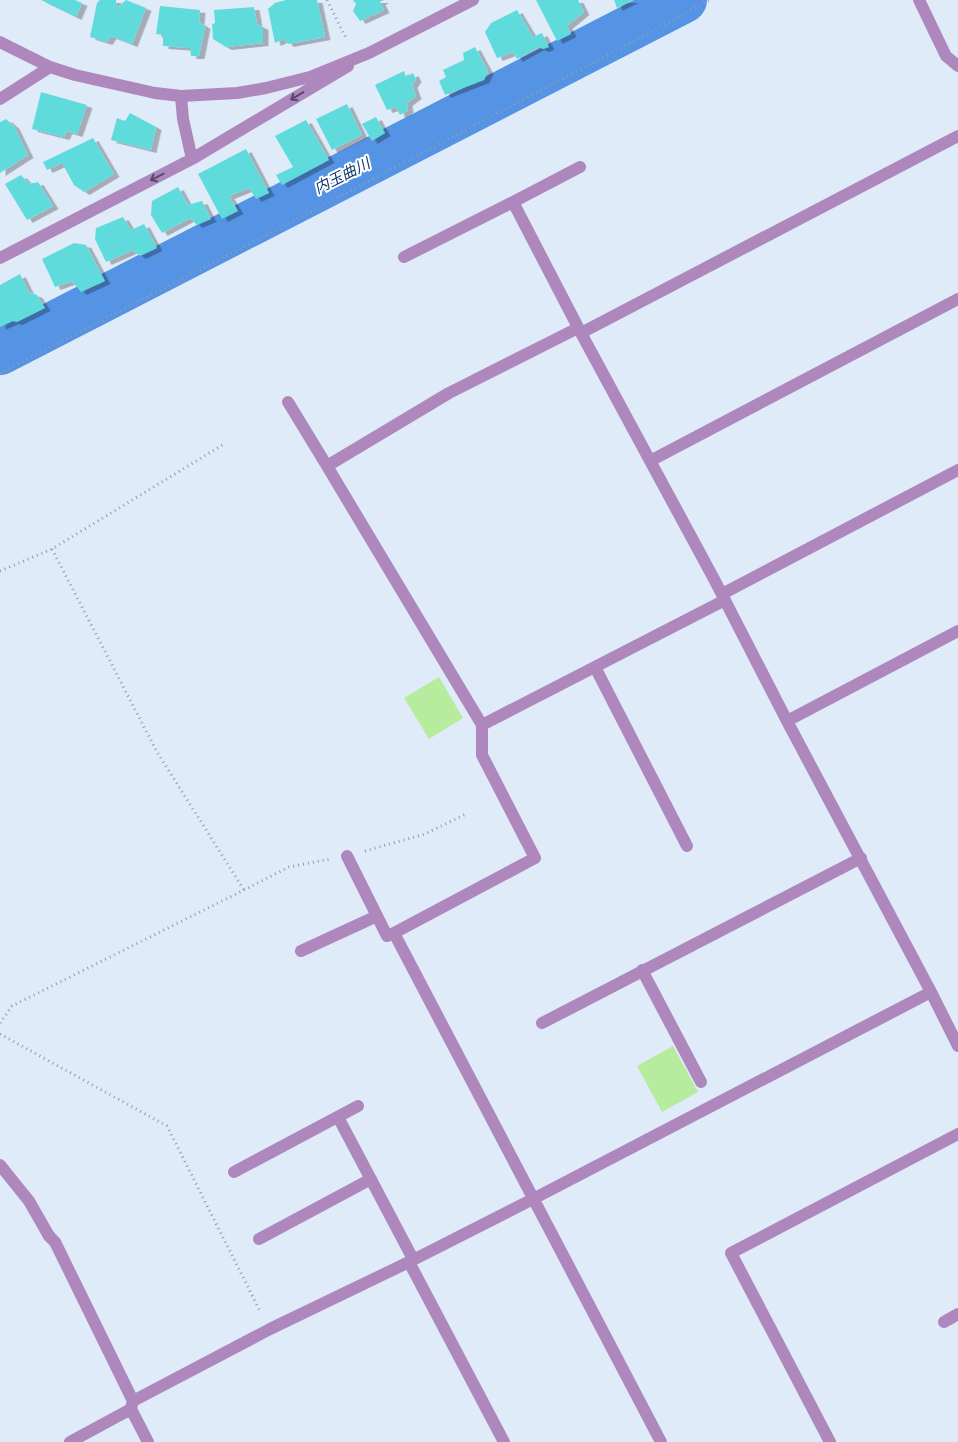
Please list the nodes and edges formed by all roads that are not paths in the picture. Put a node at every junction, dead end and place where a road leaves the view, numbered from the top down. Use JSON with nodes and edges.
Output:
{"nodes":[{"id":1,"x":472,"y":0,"type":"edge"},
{"id":2,"x":919,"y":0,"type":"edge"},
{"id":3,"x":0,"y":42,"type":"edge"},
{"id":4,"x":369,"y":52,"type":"junction"},
{"id":5,"x":958,"y":66,"type":"edge"},
{"id":6,"x":50,"y":67,"type":"junction"},
{"id":7,"x":181,"y":96,"type":"junction"},
{"id":8,"x":0,"y":99,"type":"edge"},
{"id":9,"x":958,"y":136,"type":"edge"},
{"id":10,"x":192,"y":159,"type":"junction"},
{"id":11,"x":580,"y":167,"type":"dead end"},
{"id":12,"x":513,"y":202,"type":"junction"},
{"id":13,"x":404,"y":257,"type":"dead end"},
{"id":14,"x":0,"y":258,"type":"edge"},
{"id":15,"x":958,"y":299,"type":"edge"},
{"id":16,"x":580,"y":330,"type":"junction"},
{"id":17,"x":288,"y":402,"type":"dead end"},
{"id":18,"x":650,"y":462,"type":"junction"},
{"id":19,"x":326,"y":466,"type":"junction"},
{"id":20,"x":958,"y":470,"type":"edge"},
{"id":21,"x":724,"y":597,"type":"junction"},
{"id":22,"x":958,"y":631,"type":"edge"},
{"id":23,"x":595,"y":667,"type":"junction"},
{"id":24,"x":787,"y":722,"type":"junction"},
{"id":25,"x":482,"y":725,"type":"junction"},
{"id":26,"x":687,"y":846,"type":"dead end"},
{"id":27,"x":347,"y":856,"type":"road end"},
{"id":28,"x":861,"y":858,"type":"junction"},
{"id":29,"x":377,"y":916,"type":"junction"},
{"id":30,"x":394,"y":932,"type":"junction"},
{"id":31,"x":301,"y":952,"type":"dead end"},
{"id":32,"x":642,"y":970,"type":"junction"},
{"id":33,"x":932,"y":992,"type":"junction"},
{"id":34,"x":542,"y":1023,"type":"dead end"},
{"id":35,"x":958,"y":1046,"type":"edge"},
{"id":36,"x":701,"y":1082,"type":"dead end"},
{"id":37,"x":358,"y":1106,"type":"dead end"},
{"id":38,"x":338,"y":1117,"type":"junction"},
{"id":39,"x":958,"y":1134,"type":"edge"},
{"id":40,"x":0,"y":1165,"type":"edge"},
{"id":41,"x":234,"y":1172,"type":"dead end"},
{"id":42,"x":371,"y":1180,"type":"junction"},
{"id":43,"x":533,"y":1199,"type":"junction"},
{"id":44,"x":258,"y":1239,"type":"dead end"},
{"id":45,"x":411,"y":1260,"type":"junction"},
{"id":46,"x":958,"y":1314,"type":"edge"},
{"id":47,"x":944,"y":1322,"type":"dead end"},
{"id":48,"x":132,"y":1405,"type":"junction"},
{"id":49,"x":70,"y":1442,"type":"edge"},
{"id":50,"x":148,"y":1442,"type":"edge"},
{"id":51,"x":504,"y":1442,"type":"edge"},
{"id":52,"x":661,"y":1442,"type":"edge"},
{"id":53,"x":830,"y":1442,"type":"edge"}],
"edges":[{"from":1,"to":4,"type":"street"},
{"from":2,"to":5,"type":"street"},
{"from":3,"to":6,"type":"street"},
{"from":4,"to":7,"type":"street"},
{"from":4,"to":10,"type":"street","one_way":true},
{"from":6,"to":7,"type":"street"},
{"from":6,"to":8,"type":"street"},
{"from":7,"to":10,"type":"street"},
{"from":9,"to":16,"type":"street"},
{"from":10,"to":14,"type":"street","one_way":true},
{"from":11,"to":12,"type":"street"},
{"from":12,"to":13,"type":"street"},
{"from":12,"to":16,"type":"street"},
{"from":15,"to":18,"type":"street"},
{"from":16,"to":18,"type":"street"},
{"from":16,"to":19,"type":"street"},
{"from":17,"to":19,"type":"street"},
{"from":18,"to":21,"type":"street"},
{"from":19,"to":25,"type":"street"},
{"from":20,"to":21,"type":"street"},
{"from":21,"to":23,"type":"street"},
{"from":21,"to":24,"type":"street"},
{"from":22,"to":24,"type":"street"},
{"from":23,"to":25,"type":"street"},
{"from":23,"to":26,"type":"street"},
{"from":24,"to":28,"type":"street"},
{"from":25,"to":30,"type":"street"},
{"from":27,"to":29,"type":"street"},
{"from":28,"to":32,"type":"street"},
{"from":28,"to":33,"type":"street"},
{"from":29,"to":30,"type":"street"},
{"from":29,"to":31,"type":"street"},
{"from":30,"to":43,"type":"street"},
{"from":32,"to":34,"type":"street"},
{"from":32,"to":36,"type":"street"},
{"from":33,"to":35,"type":"street"},
{"from":33,"to":43,"type":"street"},
{"from":37,"to":38,"type":"street"},
{"from":38,"to":41,"type":"street"},
{"from":38,"to":42,"type":"street"},
{"from":39,"to":53,"type":"street"},
{"from":40,"to":48,"type":"street"},
{"from":42,"to":44,"type":"street"},
{"from":42,"to":45,"type":"street"},
{"from":43,"to":45,"type":"street"},
{"from":43,"to":52,"type":"street"},
{"from":45,"to":48,"type":"street"},
{"from":45,"to":51,"type":"street"},
{"from":46,"to":47,"type":"street"},
{"from":48,"to":49,"type":"street"},
{"from":48,"to":50,"type":"street"}]}
